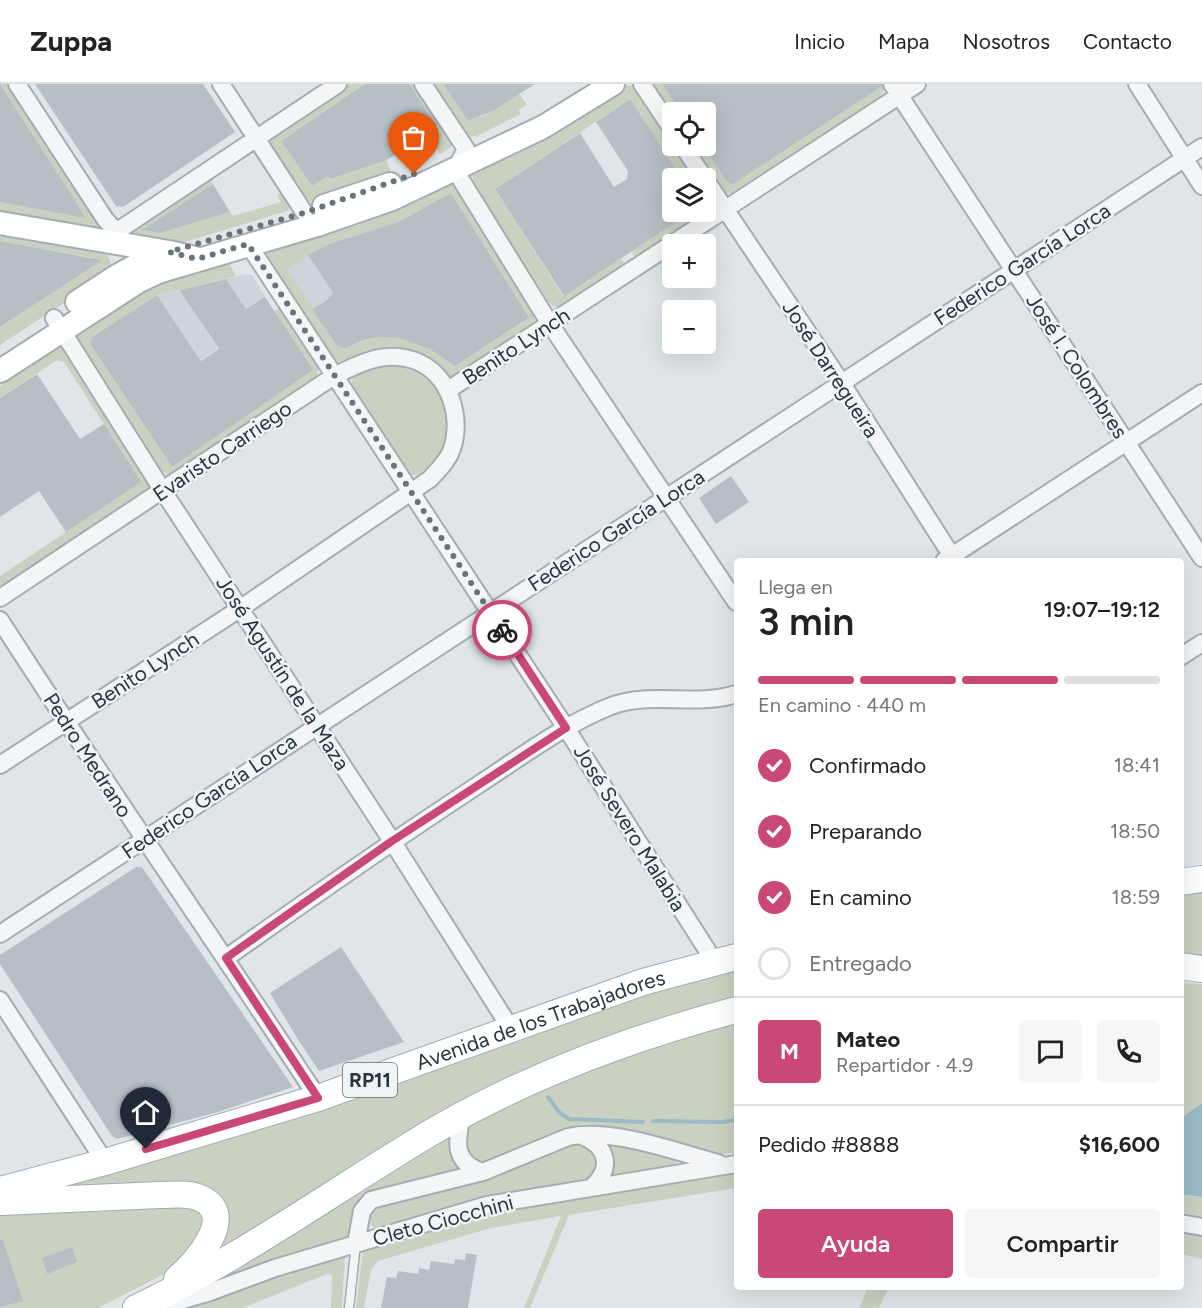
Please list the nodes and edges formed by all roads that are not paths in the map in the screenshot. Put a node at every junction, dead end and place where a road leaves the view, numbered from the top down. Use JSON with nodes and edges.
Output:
{"nodes":[{"id":1,"x":17,"y":84,"type":"edge"},
{"id":2,"x":221,"y":84,"type":"edge"},
{"id":3,"x":338,"y":84,"type":"edge"},
{"id":4,"x":423,"y":84,"type":"edge"},
{"id":5,"x":586,"y":84,"type":"edge"},
{"id":6,"x":613,"y":84,"type":"edge"},
{"id":7,"x":642,"y":84,"type":"edge"},
{"id":8,"x":917,"y":84,"type":"edge"},
{"id":9,"x":1137,"y":84,"type":"edge"},
{"id":10,"x":896,"y":90,"type":"edge"},
{"id":11,"x":662,"y":114,"type":"edge"},
{"id":12,"x":258,"y":138,"type":"junction"},
{"id":13,"x":1202,"y":147,"type":"edge"},
{"id":14,"x":466,"y":149,"type":"junction"},
{"id":15,"x":1184,"y":158,"type":"junction"},
{"id":16,"x":455,"y":170,"type":"junction"},
{"id":17,"x":1202,"y":186,"type":"edge"},
{"id":18,"x":716,"y":196,"type":"edge"},
{"id":19,"x":724,"y":209,"type":"junction"},
{"id":20,"x":304,"y":213,"type":"junction"},
{"id":21,"x":0,"y":223,"type":"edge"},
{"id":22,"x":113,"y":237,"type":"junction"},
{"id":23,"x":248,"y":244,"type":"junction"},
{"id":24,"x":169,"y":252,"type":"junction"},
{"id":25,"x":197,"y":259,"type":"junction"},
{"id":26,"x":1014,"y":270,"type":"junction"},
{"id":27,"x":117,"y":276,"type":"junction"},
{"id":28,"x":58,"y":324,"type":"junction"},
{"id":29,"x":550,"y":324,"type":"junction"},
{"id":30,"x":0,"y":353,"type":"edge"},
{"id":31,"x":0,"y":371,"type":"edge"},
{"id":32,"x":334,"y":376,"type":"junction"},
{"id":33,"x":841,"y":382,"type":"junction"},
{"id":34,"x":448,"y":390,"type":"junction"},
{"id":35,"x":1202,"y":393,"type":"edge"},
{"id":36,"x":1126,"y":442,"type":"junction"},
{"id":37,"x":163,"y":491,"type":"junction"},
{"id":38,"x":411,"y":492,"type":"junction"},
{"id":39,"x":666,"y":496,"type":"junction"},
{"id":40,"x":949,"y":558,"type":"edge"},
{"id":41,"x":952,"y":558,"type":"edge"},
{"id":42,"x":1202,"y":558,"type":"edge"},
{"id":43,"x":0,"y":598,"type":"edge"},
{"id":44,"x":734,"y":599,"type":"edge"},
{"id":45,"x":241,"y":608,"type":"junction"},
{"id":46,"x":490,"y":612,"type":"junction"},
{"id":47,"x":0,"y":620,"type":"edge"},
{"id":48,"x":1202,"y":643,"type":"edge"},
{"id":49,"x":1184,"y":654,"type":"edge"},
{"id":50,"x":734,"y":694,"type":"edge"},
{"id":51,"x":65,"y":722,"type":"junction"},
{"id":52,"x":316,"y":726,"type":"junction"},
{"id":53,"x":566,"y":728,"type":"junction"},
{"id":54,"x":0,"y":765,"type":"edge"},
{"id":55,"x":144,"y":840,"type":"junction"},
{"id":56,"x":392,"y":841,"type":"junction"},
{"id":57,"x":1202,"y":879,"type":"edge"},
{"id":58,"x":1184,"y":881,"type":"edge"},
{"id":59,"x":0,"y":934,"type":"edge"},
{"id":60,"x":727,"y":957,"type":"edge"},
{"id":61,"x":226,"y":958,"type":"junction"},
{"id":62,"x":1184,"y":967,"type":"edge"},
{"id":63,"x":1202,"y":969,"type":"edge"},
{"id":64,"x":0,"y":1000,"type":"edge"},
{"id":65,"x":734,"y":1011,"type":"edge"},
{"id":66,"x":511,"y":1029,"type":"junction"},
{"id":67,"x":318,"y":1098,"type":"junction"},
{"id":68,"x":462,"y":1116,"type":"junction"},
{"id":69,"x":579,"y":1135,"type":"junction"},
{"id":70,"x":105,"y":1162,"type":"junction"},
{"id":71,"x":731,"y":1164,"type":"edge"},
{"id":72,"x":483,"y":1172,"type":"junction"},
{"id":73,"x":593,"y":1186,"type":"junction"},
{"id":74,"x":0,"y":1190,"type":"edge"},
{"id":75,"x":0,"y":1202,"type":"edge"},
{"id":76,"x":1184,"y":1224,"type":"edge"},
{"id":77,"x":1202,"y":1227,"type":"edge"},
{"id":78,"x":356,"y":1244,"type":"junction"},
{"id":79,"x":149,"y":1305,"type":"edge"},
{"id":80,"x":349,"y":1308,"type":"edge"}],
"edges":[{"from":1,"to":22,"type":"street"},
{"from":2,"to":12,"type":"street"},
{"from":3,"to":12,"type":"street"},
{"from":4,"to":14,"type":"street"},
{"from":5,"to":14,"type":"main road"},
{"from":6,"to":16,"type":"main road"},
{"from":7,"to":11,"type":"street"},
{"from":8,"to":10,"type":"street","name":"Benito Lynch"},
{"from":9,"to":15,"type":"street"},
{"from":10,"to":19,"type":"street","name":"Benito Lynch"},
{"from":10,"to":26,"type":"street","name":"José I. Colombres"},
{"from":12,"to":20,"type":"street"},
{"from":12,"to":22,"type":"street"},
{"from":13,"to":15,"type":"street","name":"Federico García Lorca"},
{"from":14,"to":16,"type":"street"},
{"from":14,"to":20,"type":"main road"},
{"from":15,"to":17,"type":"street"},
{"from":15,"to":26,"type":"street","name":"Federico García Lorca"},
{"from":16,"to":23,"type":"main road"},
{"from":16,"to":29,"type":"street"},
{"from":18,"to":19,"type":"street","name":"José Darregueira"},
{"from":19,"to":29,"type":"street","name":"Benito Lynch"},
{"from":19,"to":33,"type":"street","name":"José Darregueira"},
{"from":20,"to":24,"type":"main road"},
{"from":21,"to":22,"type":"main road"},
{"from":22,"to":24,"type":"main road"},
{"from":22,"to":27,"type":"main road"},
{"from":23,"to":25,"type":"main road"},
{"from":23,"to":32,"type":"street","name":"José Severo Malabia"},
{"from":24,"to":25,"type":"main road"},
{"from":24,"to":27,"type":"main road"},
{"from":25,"to":28,"type":"main road"},
{"from":26,"to":33,"type":"street","name":"Federico García Lorca"},
{"from":26,"to":36,"type":"street","name":"José I. Colombres"},
{"from":27,"to":28,"type":"main road"},
{"from":28,"to":30,"type":"main road"},
{"from":28,"to":31,"type":"main road"},
{"from":28,"to":37,"type":"street","name":"José Agustín de la Maza"},
{"from":29,"to":34,"type":"street","name":"Benito Lynch"},
{"from":29,"to":39,"type":"street"},
{"from":32,"to":34,"type":"street","name":"Evaristo Carriego"},
{"from":32,"to":37,"type":"street","name":"Evaristo Carriego"},
{"from":32,"to":38,"type":"street","name":"José Severo Malabia"},
{"from":33,"to":39,"type":"street","name":"Federico García Lorca"},
{"from":33,"to":40,"type":"street","name":"José Darregueira"},
{"from":34,"to":38,"type":"street","name":"Benito Lynch"},
{"from":35,"to":36,"type":"street"},
{"from":36,"to":41,"type":"street"},
{"from":36,"to":42,"type":"street","name":"José I. Colombres"},
{"from":37,"to":43,"type":"street","name":"Evaristo Carriego"},
{"from":37,"to":45,"type":"street","name":"José Agustín de la Maza"},
{"from":38,"to":45,"type":"street","name":"Benito Lynch"},
{"from":38,"to":46,"type":"street","name":"José Severo Malabia"},
{"from":39,"to":44,"type":"street"},
{"from":39,"to":46,"type":"street","name":"Federico García Lorca"},
{"from":45,"to":51,"type":"street","name":"Benito Lynch"},
{"from":45,"to":52,"type":"street","name":"José Agustín de la Maza"},
{"from":46,"to":52,"type":"street","name":"Federico García Lorca"},
{"from":46,"to":53,"type":"street","name":"José Severo Malabia"},
{"from":47,"to":51,"type":"street","name":"Pedro Medrano"},
{"from":48,"to":49,"type":"street"},
{"from":50,"to":53,"type":"street"},
{"from":51,"to":54,"type":"street","name":"Benito Lynch"},
{"from":51,"to":55,"type":"street","name":"Pedro Medrano"},
{"from":52,"to":55,"type":"street","name":"Federico García Lorca"},
{"from":52,"to":56,"type":"street","name":"José Agustín de la Maza"},
{"from":53,"to":56,"type":"street"},
{"from":53,"to":60,"type":"street","name":"José Severo Malabia"},
{"from":55,"to":59,"type":"street","name":"Federico García Lorca"},
{"from":55,"to":61,"type":"street","name":"Pedro Medrano"},
{"from":56,"to":61,"type":"street"},
{"from":56,"to":66,"type":"street","name":"José Agustín de la Maza"},
{"from":57,"to":58,"type":"main road"},
{"from":60,"to":66,"type":"main road","name":"Avenida de los Trabajadores","number":"RP11"},
{"from":61,"to":67,"type":"street","name":"Pedro Medrano"},
{"from":62,"to":63,"type":"main road"},
{"from":64,"to":70,"type":"street"},
{"from":65,"to":68,"type":"main road"},
{"from":66,"to":67,"type":"main road","name":"Avenida de los Trabajadores","number":"RP11"},
{"from":67,"to":70,"type":"main road","name":"Avenida de los Trabajadores","number":"RP11"},
{"from":68,"to":72,"type":"street"},
{"from":68,"to":79,"type":"main road"},
{"from":69,"to":71,"type":"street"},
{"from":69,"to":72,"type":"street"},
{"from":69,"to":73,"type":"street"},
{"from":70,"to":74,"type":"main road","name":"Avenida de los Trabajadores","number":"RP11"},
{"from":71,"to":73,"type":"street","name":"Cleto Ciocchini"},
{"from":72,"to":78,"type":"street"},
{"from":73,"to":78,"type":"street","name":"Cleto Ciocchini"},
{"from":75,"to":79,"type":"main road"},
{"from":76,"to":77,"type":"street"},
{"from":78,"to":79,"type":"street","name":"Cleto Ciocchini"},
{"from":78,"to":80,"type":"lane"}]}
